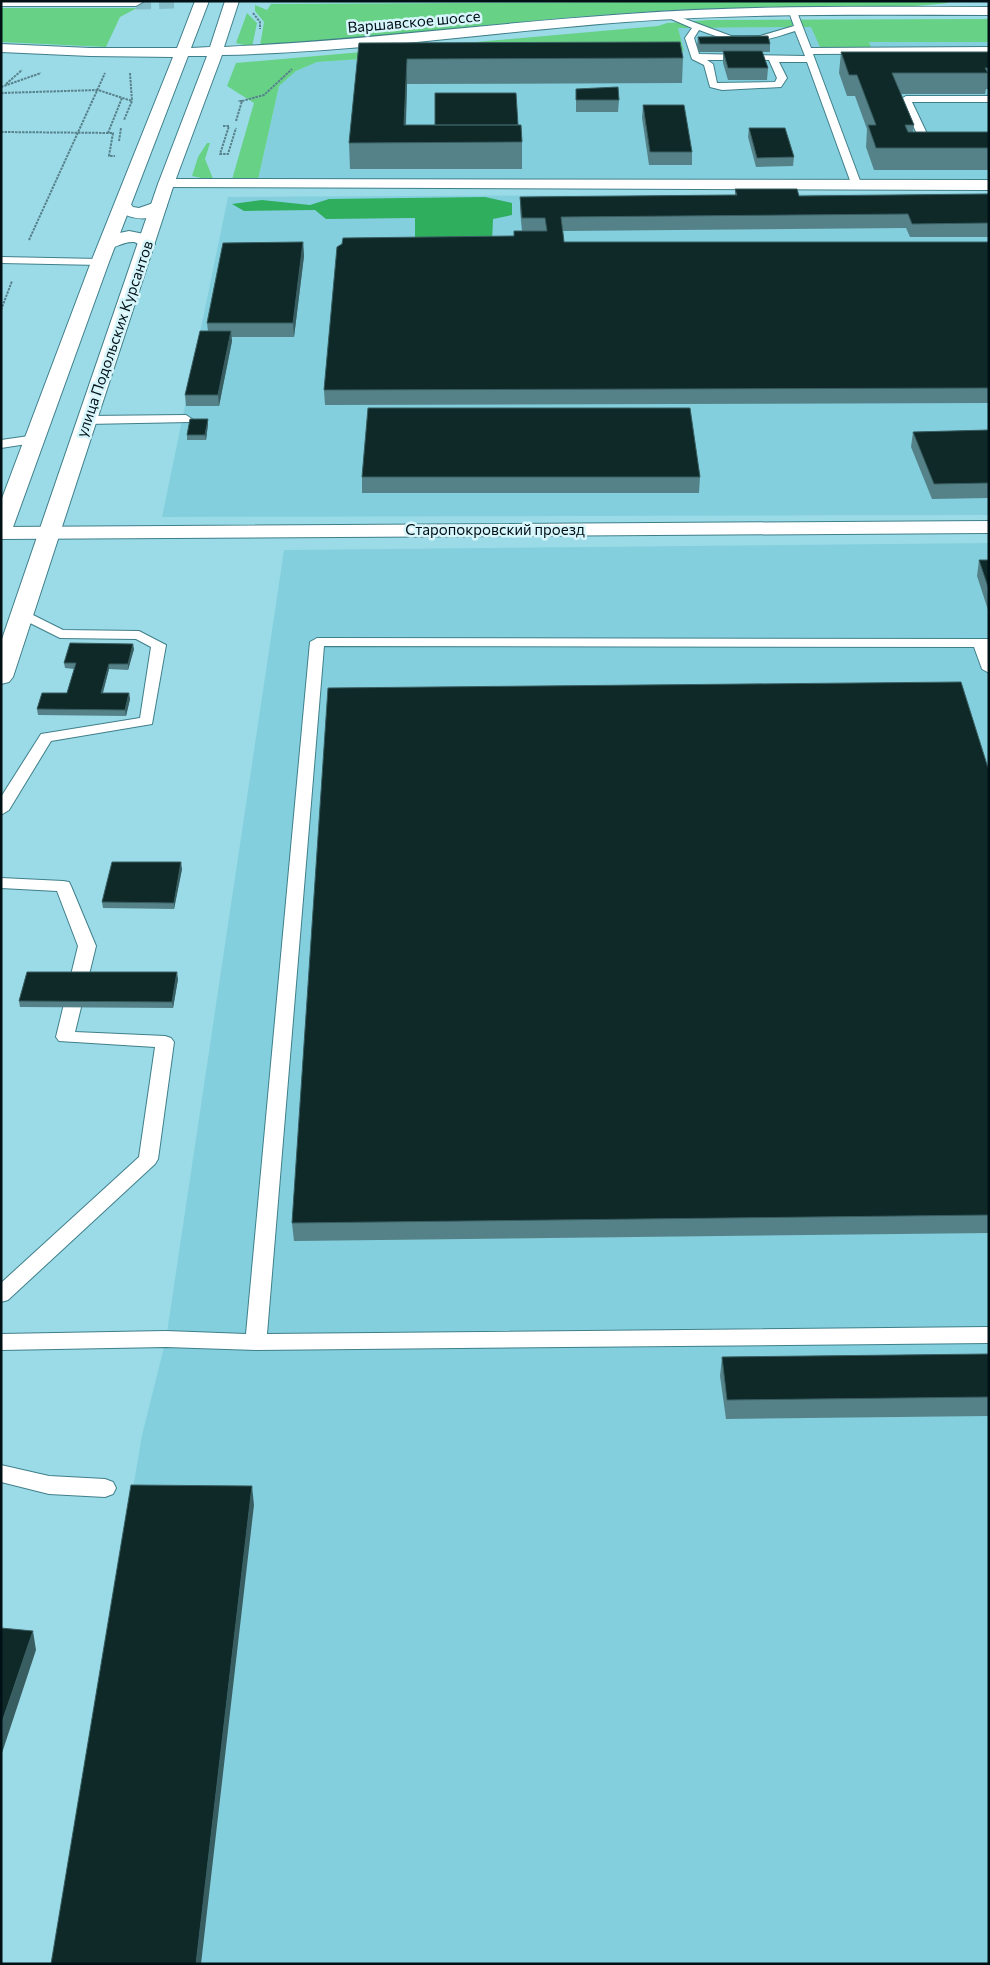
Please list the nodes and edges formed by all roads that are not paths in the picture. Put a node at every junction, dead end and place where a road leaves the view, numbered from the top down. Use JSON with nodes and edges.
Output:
{"nodes":[{"id":1,"x":202,"y":1,"type":"edge"},
{"id":2,"x":232,"y":1,"type":"edge"},
{"id":3,"x":1,"y":2,"type":"edge"},
{"id":4,"x":136,"y":2,"type":"edge"},
{"id":5,"x":989,"y":4,"type":"edge"},
{"id":6,"x":884,"y":11,"type":"junction"},
{"id":7,"x":989,"y":11,"type":"edge"},
{"id":8,"x":793,"y":12,"type":"junction"},
{"id":9,"x":666,"y":16,"type":"junction"},
{"id":10,"x":798,"y":27,"type":"junction"},
{"id":11,"x":696,"y":28,"type":"junction"},
{"id":12,"x":761,"y":39,"type":"junction"},
{"id":13,"x":1,"y":48,"type":"edge"},
{"id":14,"x":989,"y":50,"type":"edge"},
{"id":15,"x":183,"y":52,"type":"junction"},
{"id":16,"x":216,"y":52,"type":"junction"},
{"id":17,"x":808,"y":55,"type":"junction"},
{"id":18,"x":695,"y":57,"type":"junction"},
{"id":19,"x":772,"y":58,"type":"junction"},
{"id":20,"x":989,"y":99,"type":"edge"},
{"id":21,"x":944,"y":143,"type":"edge"},
{"id":22,"x":166,"y":184,"type":"junction"},
{"id":23,"x":989,"y":185,"type":"edge"},
{"id":24,"x":857,"y":186,"type":"junction"},
{"id":25,"x":123,"y":206,"type":"junction"},
{"id":26,"x":159,"y":206,"type":"junction"},
{"id":27,"x":108,"y":244,"type":"junction"},
{"id":28,"x":146,"y":244,"type":"junction"},
{"id":29,"x":1,"y":260,"type":"edge"},
{"id":30,"x":100,"y":262,"type":"junction"},
{"id":31,"x":186,"y":419,"type":"dead end"},
{"id":32,"x":88,"y":420,"type":"junction"},
{"id":33,"x":36,"y":438,"type":"junction"},
{"id":34,"x":1,"y":444,"type":"edge"},
{"id":35,"x":989,"y":526,"type":"edge"},
{"id":36,"x":1,"y":532,"type":"edge"},
{"id":37,"x":50,"y":533,"type":"junction"},
{"id":38,"x":23,"y":614,"type":"junction"},
{"id":39,"x":984,"y":643,"type":"edge"},
{"id":40,"x":989,"y":669,"type":"edge"},
{"id":41,"x":1,"y":677,"type":"edge"},
{"id":42,"x":1,"y":810,"type":"edge"},
{"id":43,"x":1,"y":883,"type":"edge"},
{"id":44,"x":1,"y":1295,"type":"edge"},
{"id":45,"x":989,"y":1335,"type":"edge"},
{"id":46,"x":1,"y":1342,"type":"edge"},
{"id":47,"x":256,"y":1342,"type":"junction"},
{"id":48,"x":1,"y":1473,"type":"edge"},
{"id":49,"x":105,"y":1488,"type":"dead end"}],
"edges":[{"from":1,"to":15,"type":"main road"},
{"from":2,"to":16,"type":"main road","name":"улица Подольских Курсантов"},
{"from":3,"to":4,"type":"main road"},
{"from":5,"to":6,"type":"main road"},
{"from":6,"to":7,"type":"main road"},
{"from":6,"to":8,"type":"main road","name":"Варшавское шоссе"},
{"from":8,"to":9,"type":"main road","name":"Варшавское шоссе"},
{"from":8,"to":10,"type":"lane"},
{"from":9,"to":11,"type":"lane"},
{"from":9,"to":16,"type":"main road","name":"Варшавское шоссе"},
{"from":10,"to":12,"type":"lane"},
{"from":10,"to":17,"type":"lane"},
{"from":11,"to":12,"type":"lane"},
{"from":11,"to":18,"type":"lane"},
{"from":12,"to":19,"type":"lane"},
{"from":13,"to":15,"type":"main road","name":"Варшавское шоссе"},
{"from":14,"to":17,"type":"lane"},
{"from":15,"to":16,"type":"main road","name":"Варшавское шоссе"},
{"from":15,"to":25,"type":"main road"},
{"from":16,"to":22,"type":"main road","name":"улица Подольских Курсантов"},
{"from":17,"to":19,"type":"lane"},
{"from":17,"to":24,"type":"lane"},
{"from":18,"to":19,"type":"lane"},
{"from":18,"to":19,"type":"lane"},
{"from":20,"to":21,"type":"lane"},
{"from":22,"to":24,"type":"main road"},
{"from":22,"to":26,"type":"main road","name":"улица Подольских Курсантов"},
{"from":23,"to":24,"type":"main road"},
{"from":25,"to":26,"type":"main road"},
{"from":25,"to":27,"type":"main road"},
{"from":26,"to":28,"type":"main road","name":"улица Подольских Курсантов"},
{"from":27,"to":28,"type":"main road"},
{"from":27,"to":30,"type":"main road"},
{"from":28,"to":32,"type":"main road","name":"улица Подольских Курсантов"},
{"from":29,"to":30,"type":"lane"},
{"from":30,"to":33,"type":"main road"},
{"from":31,"to":32,"type":"lane"},
{"from":32,"to":37,"type":"main road","name":"улица Подольских Курсантов"},
{"from":33,"to":34,"type":"lane"},
{"from":33,"to":36,"type":"main road"},
{"from":35,"to":37,"type":"main road","name":"Старопокровский проезд"},
{"from":36,"to":37,"type":"main road","name":"Старопокровский проезд"},
{"from":37,"to":38,"type":"main road","name":"улица Подольских Курсантов"},
{"from":38,"to":41,"type":"main road","name":"улица Подольских Курсантов"},
{"from":38,"to":42,"type":"lane"},
{"from":39,"to":40,"type":"lane"},
{"from":39,"to":47,"type":"lane"},
{"from":43,"to":44,"type":"lane"},
{"from":45,"to":47,"type":"lane"},
{"from":46,"to":47,"type":"lane"},
{"from":48,"to":49,"type":"lane"}]}
